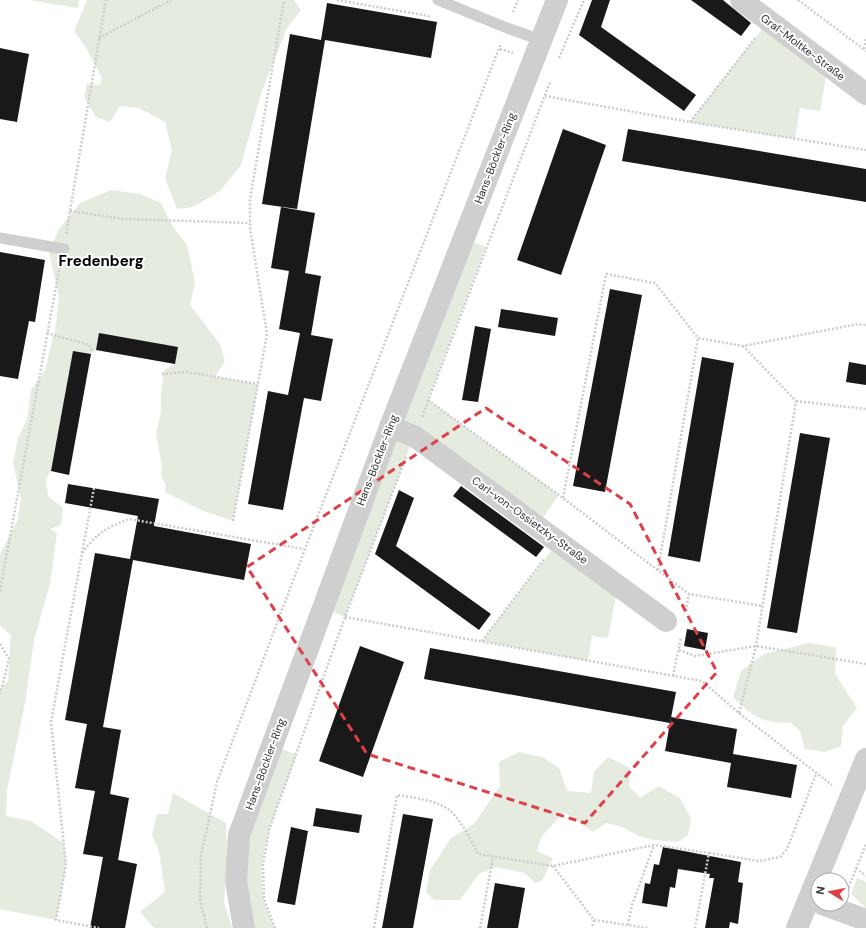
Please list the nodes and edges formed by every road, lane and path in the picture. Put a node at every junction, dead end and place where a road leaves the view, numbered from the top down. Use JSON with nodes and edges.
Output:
{"nodes":[{"id":1,"x":106,"y":0,"type":"edge"},
{"id":2,"x":171,"y":0,"type":"edge"},
{"id":3,"x":284,"y":0,"type":"edge"},
{"id":4,"x":337,"y":0,"type":"edge"},
{"id":5,"x":518,"y":0,"type":"edge"},
{"id":6,"x":557,"y":0,"type":"edge"},
{"id":7,"x":584,"y":0,"type":"edge"},
{"id":8,"x":741,"y":0,"type":"edge"},
{"id":9,"x":798,"y":0,"type":"edge"},
{"id":10,"x":434,"y":4,"type":"edge"},
{"id":11,"x":769,"y":20,"type":"junction"},
{"id":12,"x":507,"y":28,"type":"junction"},
{"id":13,"x":866,"y":38,"type":"edge"},
{"id":14,"x":99,"y":39,"type":"junction"},
{"id":15,"x":541,"y":40,"type":"junction"},
{"id":16,"x":865,"y":50,"type":"edge"},
{"id":17,"x":558,"y":62,"type":"dead end"},
{"id":18,"x":553,"y":76,"type":"dead end"},
{"id":19,"x":866,"y":94,"type":"edge"},
{"id":20,"x":545,"y":96,"type":"junction"},
{"id":21,"x":690,"y":122,"type":"junction"},
{"id":22,"x":866,"y":150,"type":"edge"},
{"id":23,"x":70,"y":212,"type":"junction"},
{"id":24,"x":250,"y":223,"type":"junction"},
{"id":25,"x":0,"y":238,"type":"edge"},
{"id":26,"x":64,"y":249,"type":"junction"},
{"id":27,"x":866,"y":324,"type":"edge"},
{"id":28,"x":47,"y":333,"type":"junction"},
{"id":29,"x":698,"y":338,"type":"junction"},
{"id":30,"x":743,"y":346,"type":"junction"},
{"id":31,"x":93,"y":352,"type":"dead end"},
{"id":32,"x":162,"y":374,"type":"dead end"},
{"id":33,"x":258,"y":384,"type":"junction"},
{"id":34,"x":428,"y":400,"type":"junction"},
{"id":35,"x":796,"y":401,"type":"junction"},
{"id":36,"x":866,"y":409,"type":"edge"},
{"id":37,"x":390,"y":427,"type":"junction"},
{"id":38,"x":414,"y":436,"type":"junction"},
{"id":39,"x":94,"y":488,"type":"dead end"},
{"id":40,"x":563,"y":498,"type":"junction"},
{"id":41,"x":233,"y":521,"type":"dead end"},
{"id":42,"x":558,"y":542,"type":"junction"},
{"id":43,"x":305,"y":548,"type":"junction"},
{"id":44,"x":82,"y":553,"type":"junction"},
{"id":45,"x":658,"y":570,"type":"junction"},
{"id":46,"x":0,"y":589,"type":"edge"},
{"id":47,"x":763,"y":606,"type":"junction"},
{"id":48,"x":345,"y":617,"type":"junction"},
{"id":49,"x":666,"y":621,"type":"dead end"},
{"id":50,"x":482,"y":641,"type":"junction"},
{"id":51,"x":0,"y":644,"type":"edge"},
{"id":52,"x":756,"y":646,"type":"junction"},
{"id":53,"x":679,"y":650,"type":"dead end"},
{"id":54,"x":866,"y":664,"type":"edge"},
{"id":55,"x":0,"y":694,"type":"edge"},
{"id":56,"x":739,"y":713,"type":"junction"},
{"id":57,"x":866,"y":759,"type":"edge"},
{"id":58,"x":816,"y":774,"type":"junction"},
{"id":59,"x":852,"y":793,"type":"junction"},
{"id":60,"x":866,"y":844,"type":"edge"},
{"id":61,"x":654,"y":845,"type":"junction"},
{"id":62,"x":709,"y":853,"type":"junction"},
{"id":63,"x":493,"y":857,"type":"junction"},
{"id":64,"x":553,"y":866,"type":"junction"},
{"id":65,"x":856,"y":868,"type":"junction"},
{"id":66,"x":826,"y":872,"type":"edge"},
{"id":67,"x":866,"y":876,"type":"edge"},
{"id":68,"x":850,"y":883,"type":"edge"},
{"id":69,"x":810,"y":910,"type":"edge"},
{"id":70,"x":844,"y":912,"type":"edge"},
{"id":71,"x":594,"y":920,"type":"junction"},
{"id":72,"x":866,"y":920,"type":"edge"},
{"id":73,"x":628,"y":925,"type":"junction"},
{"id":74,"x":99,"y":928,"type":"edge"},
{"id":75,"x":207,"y":928,"type":"edge"},
{"id":76,"x":244,"y":928,"type":"edge"},
{"id":77,"x":275,"y":928,"type":"edge"},
{"id":78,"x":374,"y":928,"type":"edge"},
{"id":79,"x":480,"y":928,"type":"edge"},
{"id":80,"x":592,"y":928,"type":"edge"},
{"id":81,"x":648,"y":928,"type":"edge"},
{"id":82,"x":695,"y":928,"type":"edge"},
{"id":83,"x":797,"y":928,"type":"edge"}],
"edges":[{"from":1,"to":14,"type":"path"},
{"from":2,"to":14,"type":"path"},
{"from":3,"to":24,"type":"path"},
{"from":4,"to":10,"type":"path"},
{"from":5,"to":12,"type":"path"},
{"from":6,"to":15,"type":"street","name":"Hans-Böckler-Ring"},
{"from":7,"to":17,"type":"path"},
{"from":8,"to":11,"type":"street","name":"Graf-Moltke-Straße"},
{"from":9,"to":16,"type":"path"},
{"from":10,"to":12,"type":"lane"},
{"from":11,"to":19,"type":"street","name":"Graf-Moltke-Straße"},
{"from":11,"to":21,"type":"path"},
{"from":12,"to":15,"type":"lane"},
{"from":12,"to":43,"type":"path"},
{"from":13,"to":16,"type":"path"},
{"from":14,"to":23,"type":"path"},
{"from":15,"to":37,"type":"street","name":"Hans-Böckler-Ring"},
{"from":18,"to":20,"type":"path"},
{"from":20,"to":21,"type":"path"},
{"from":20,"to":34,"type":"path"},
{"from":21,"to":22,"type":"path"},
{"from":23,"to":24,"type":"path"},
{"from":23,"to":26,"type":"path"},
{"from":24,"to":33,"type":"path"},
{"from":25,"to":26,"type":"lane"},
{"from":26,"to":28,"type":"path"},
{"from":27,"to":30,"type":"path"},
{"from":28,"to":31,"type":"path"},
{"from":28,"to":46,"type":"path"},
{"from":29,"to":30,"type":"path"},
{"from":29,"to":40,"type":"path"},
{"from":29,"to":45,"type":"path"},
{"from":30,"to":35,"type":"path"},
{"from":32,"to":33,"type":"path"},
{"from":33,"to":41,"type":"path"},
{"from":34,"to":38,"type":"path"},
{"from":34,"to":40,"type":"path"},
{"from":35,"to":36,"type":"path"},
{"from":35,"to":47,"type":"path"},
{"from":37,"to":38,"type":"street","name":"Carl-von-Ossietzky-Straße"},
{"from":37,"to":76,"type":"street","name":"Hans-Böckler-Ring"},
{"from":38,"to":42,"type":"street","name":"Carl-von-Ossietzky-Straße"},
{"from":38,"to":48,"type":"path"},
{"from":39,"to":44,"type":"path"},
{"from":40,"to":45,"type":"path"},
{"from":42,"to":49,"type":"street","name":"Carl-von-Ossietzky-Straße"},
{"from":42,"to":50,"type":"path"},
{"from":43,"to":44,"type":"path"},
{"from":43,"to":75,"type":"path"},
{"from":44,"to":74,"type":"path"},
{"from":45,"to":47,"type":"path"},
{"from":47,"to":52,"type":"path"},
{"from":48,"to":50,"type":"path"},
{"from":48,"to":77,"type":"path"},
{"from":50,"to":56,"type":"path"},
{"from":51,"to":55,"type":"path"},
{"from":52,"to":53,"type":"path"},
{"from":52,"to":54,"type":"path"},
{"from":52,"to":56,"type":"path"},
{"from":56,"to":58,"type":"path"},
{"from":57,"to":59,"type":"street"},
{"from":58,"to":59,"type":"path"},
{"from":58,"to":62,"type":"path"},
{"from":59,"to":66,"type":"street"},
{"from":60,"to":65,"type":"path"},
{"from":61,"to":62,"type":"path"},
{"from":61,"to":64,"type":"path"},
{"from":61,"to":73,"type":"path"},
{"from":62,"to":82,"type":"path"},
{"from":63,"to":64,"type":"path"},
{"from":63,"to":78,"type":"path"},
{"from":63,"to":79,"type":"path"},
{"from":64,"to":71,"type":"path"},
{"from":65,"to":67,"type":"path"},
{"from":65,"to":68,"type":"path"},
{"from":69,"to":83,"type":"street"},
{"from":70,"to":72,"type":"street"},
{"from":71,"to":73,"type":"path"},
{"from":71,"to":80,"type":"path"},
{"from":73,"to":81,"type":"path"}]}
